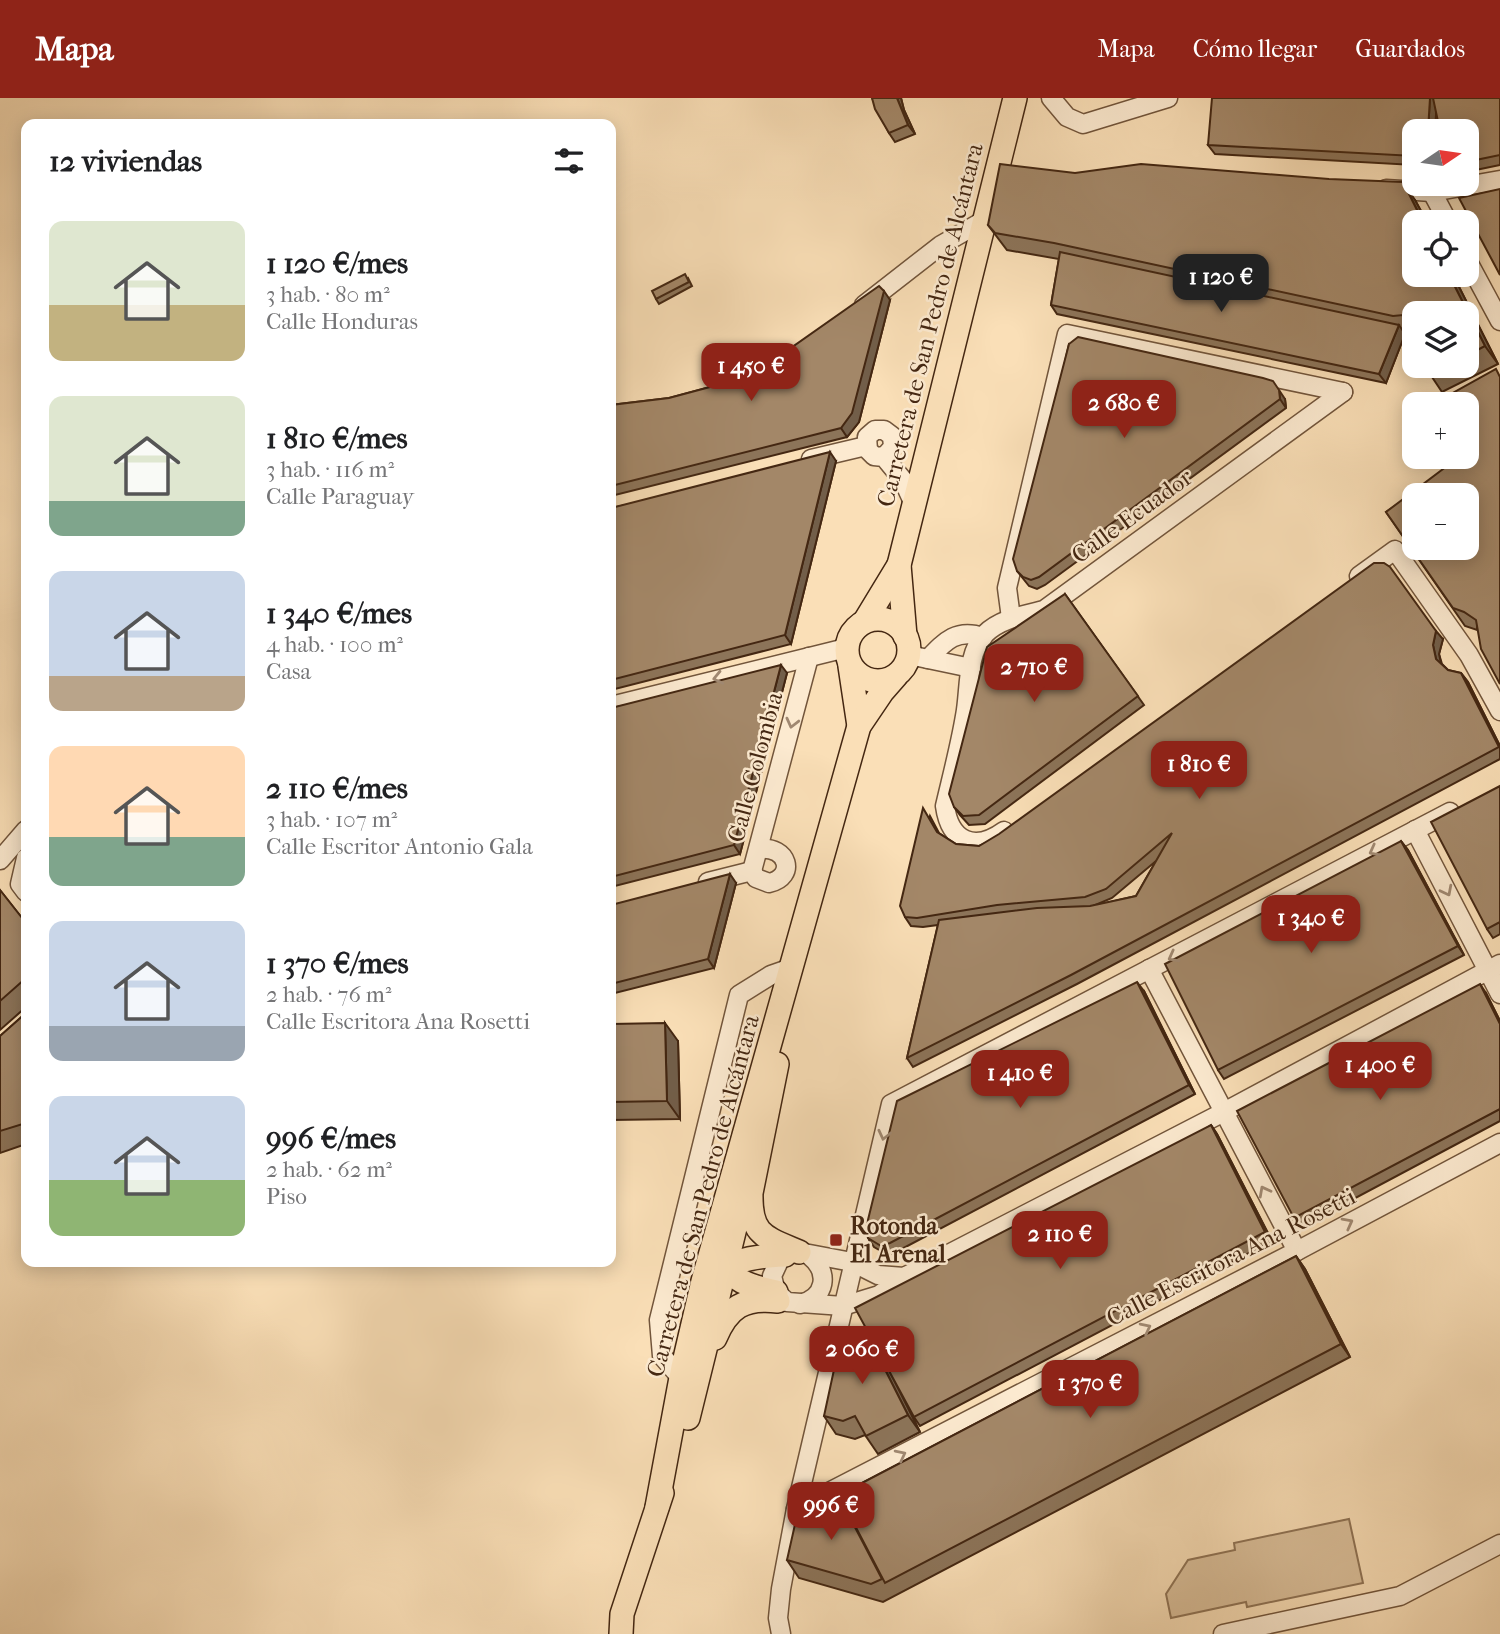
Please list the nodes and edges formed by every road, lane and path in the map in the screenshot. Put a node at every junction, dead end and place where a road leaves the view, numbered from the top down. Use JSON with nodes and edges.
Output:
{"nodes":[{"id":1,"x":1015,"y":98,"type":"edge"},
{"id":2,"x":1051,"y":98,"type":"edge"},
{"id":3,"x":1168,"y":98,"type":"edge"},
{"id":4,"x":1500,"y":180,"type":"edge"},
{"id":5,"x":1479,"y":184,"type":"edge"},
{"id":6,"x":1366,"y":187,"type":"edge"},
{"id":7,"x":1402,"y":190,"type":"edge"},
{"id":8,"x":983,"y":221,"type":"junction"},
{"id":9,"x":1479,"y":282,"type":"edge"},
{"id":10,"x":851,"y":314,"type":"edge"},
{"id":11,"x":1500,"y":321,"type":"edge"},
{"id":12,"x":866,"y":446,"type":"junction"},
{"id":13,"x":884,"y":457,"type":"junction"},
{"id":14,"x":799,"y":462,"type":"edge"},
{"id":15,"x":913,"y":502,"type":"junction"},
{"id":16,"x":899,"y":565,"type":"junction"},
{"id":17,"x":1350,"y":582,"type":"edge"},
{"id":18,"x":1011,"y":618,"type":"junction"},
{"id":19,"x":864,"y":621,"type":"junction"},
{"id":20,"x":983,"y":637,"type":"junction"},
{"id":21,"x":914,"y":650,"type":"junction"},
{"id":22,"x":809,"y":657,"type":"junction"},
{"id":23,"x":848,"y":657,"type":"junction"},
{"id":24,"x":971,"y":668,"type":"junction"},
{"id":25,"x":896,"y":676,"type":"junction"},
{"id":26,"x":616,"y":705,"type":"edge"},
{"id":27,"x":1500,"y":711,"type":"edge"},
{"id":28,"x":859,"y":726,"type":"junction"},
{"id":29,"x":1464,"y":805,"type":"edge"},
{"id":30,"x":1018,"y":821,"type":"edge"},
{"id":31,"x":1415,"y":830,"type":"junction"},
{"id":32,"x":21,"y":847,"type":"edge"},
{"id":33,"x":759,"y":849,"type":"junction"},
{"id":34,"x":0,"y":860,"type":"edge"},
{"id":35,"x":752,"y":871,"type":"junction"},
{"id":36,"x":688,"y":886,"type":"edge"},
{"id":37,"x":811,"y":901,"type":"junction"},
{"id":38,"x":1494,"y":967,"type":"edge"},
{"id":39,"x":791,"y":968,"type":"junction"},
{"id":40,"x":1149,"y":969,"type":"junction"},
{"id":41,"x":1500,"y":994,"type":"edge"},
{"id":42,"x":781,"y":1044,"type":"junction"},
{"id":43,"x":1222,"y":1113,"type":"junction"},
{"id":44,"x":747,"y":1124,"type":"junction"},
{"id":45,"x":1500,"y":1143,"type":"edge"},
{"id":46,"x":1297,"y":1251,"type":"junction"},
{"id":47,"x":798,"y":1255,"type":"junction"},
{"id":48,"x":852,"y":1262,"type":"junction"},
{"id":49,"x":725,"y":1267,"type":"junction"},
{"id":50,"x":904,"y":1277,"type":"junction"},
{"id":51,"x":788,"y":1300,"type":"junction"},
{"id":52,"x":843,"y":1306,"type":"junction"},
{"id":53,"x":686,"y":1378,"type":"junction"},
{"id":54,"x":796,"y":1509,"type":"junction"},
{"id":55,"x":1500,"y":1544,"type":"edge"},
{"id":56,"x":622,"y":1624,"type":"edge"},
{"id":57,"x":610,"y":1634,"type":"edge"},
{"id":58,"x":782,"y":1634,"type":"edge"},
{"id":59,"x":1223,"y":1634,"type":"edge"}],
"edges":[{"from":1,"to":8,"type":"main road","name":"Carretera de San Pedro de Alcántara"},
{"from":2,"to":3,"type":"street"},
{"from":4,"to":5,"type":"street"},
{"from":6,"to":7,"type":"street"},
{"from":8,"to":10,"type":"street"},
{"from":8,"to":15,"type":"main road","name":"Carretera de San Pedro de Alcántara"},
{"from":9,"to":11,"type":"street"},
{"from":12,"to":13,"type":"street"},
{"from":12,"to":13,"type":"street"},
{"from":12,"to":14,"type":"street"},
{"from":13,"to":15,"type":"street"},
{"from":15,"to":16,"type":"main road","name":"Carretera de San Pedro de Alcántara"},
{"from":16,"to":19,"type":"main road","name":"Carretera de San Pedro de Alcántara"},
{"from":16,"to":21,"type":"main road","name":"Carretera de San Pedro de Alcántara"},
{"from":17,"to":27,"type":"street"},
{"from":18,"to":18,"type":"street","name":"Calle Ecuador"},
{"from":18,"to":20,"type":"street","name":"Calle Ecuador"},
{"from":19,"to":21,"type":"main road"},
{"from":19,"to":23,"type":"main road"},
{"from":20,"to":21,"type":"street"},
{"from":20,"to":24,"type":"street"},
{"from":21,"to":24,"type":"street"},
{"from":21,"to":25,"type":"main road"},
{"from":22,"to":23,"type":"street"},
{"from":22,"to":26,"type":"street","one_way":true},
{"from":22,"to":33,"type":"street","name":"Calle Colombia","one_way":true},
{"from":23,"to":25,"type":"main road"},
{"from":23,"to":28,"type":"main road","name":"Carretera de San Pedro de Alcántara"},
{"from":24,"to":30,"type":"street"},
{"from":25,"to":28,"type":"main road","name":"Carretera de San Pedro de Alcántara"},
{"from":28,"to":37,"type":"main road","name":"Carretera de San Pedro de Alcántara"},
{"from":29,"to":31,"type":"street"},
{"from":31,"to":38,"type":"street","one_way":true},
{"from":31,"to":40,"type":"street","one_way":true},
{"from":32,"to":34,"type":"street"},
{"from":33,"to":35,"type":"street","name":"Calle Colombia"},
{"from":33,"to":35,"type":"street"},
{"from":35,"to":36,"type":"street","name":"Calle Colombia"},
{"from":37,"to":39,"type":"main road","name":"Carretera de San Pedro de Alcántara"},
{"from":37,"to":42,"type":"main road","name":"Carretera de San Pedro de Alcántara"},
{"from":38,"to":41,"type":"street"},
{"from":38,"to":43,"type":"street"},
{"from":39,"to":44,"type":"main road","name":"Carretera de San Pedro de Alcántara"},
{"from":39,"to":53,"type":"street"},
{"from":40,"to":43,"type":"street"},
{"from":40,"to":48,"type":"street","one_way":true},
{"from":42,"to":47,"type":"main road"},
{"from":42,"to":49,"type":"main road","name":"Carretera de San Pedro de Alcántara"},
{"from":46,"to":43,"type":"street","one_way":true},
{"from":43,"to":50,"type":"street"},
{"from":44,"to":49,"type":"main road"},
{"from":44,"to":53,"type":"main road","name":"Carretera de San Pedro de Alcántara"},
{"from":46,"to":45,"type":"street","name":"Calle Escritora Ana Rosetti","one_way":true},
{"from":54,"to":46,"type":"street","name":"Calle Escritora Ana Rosetti","one_way":true},
{"from":47,"to":48,"type":"street"},
{"from":47,"to":49,"type":"main road"},
{"from":47,"to":51,"type":"street"},
{"from":47,"to":51,"type":"street"},
{"from":48,"to":50,"type":"street"},
{"from":48,"to":52,"type":"street"},
{"from":49,"to":51,"type":"main road"},
{"from":49,"to":53,"type":"main road","name":"Carretera de San Pedro de Alcántara"},
{"from":50,"to":52,"type":"street"},
{"from":51,"to":52,"type":"street"},
{"from":51,"to":53,"type":"main road"},
{"from":52,"to":54,"type":"street"},
{"from":53,"to":56,"type":"main road","name":"Carretera de San Pedro de Alcántara"},
{"from":54,"to":58,"type":"street"},
{"from":55,"to":59,"type":"street"},
{"from":56,"to":57,"type":"main road","name":"Carretera de San Pedro de Alcántara"}]}
